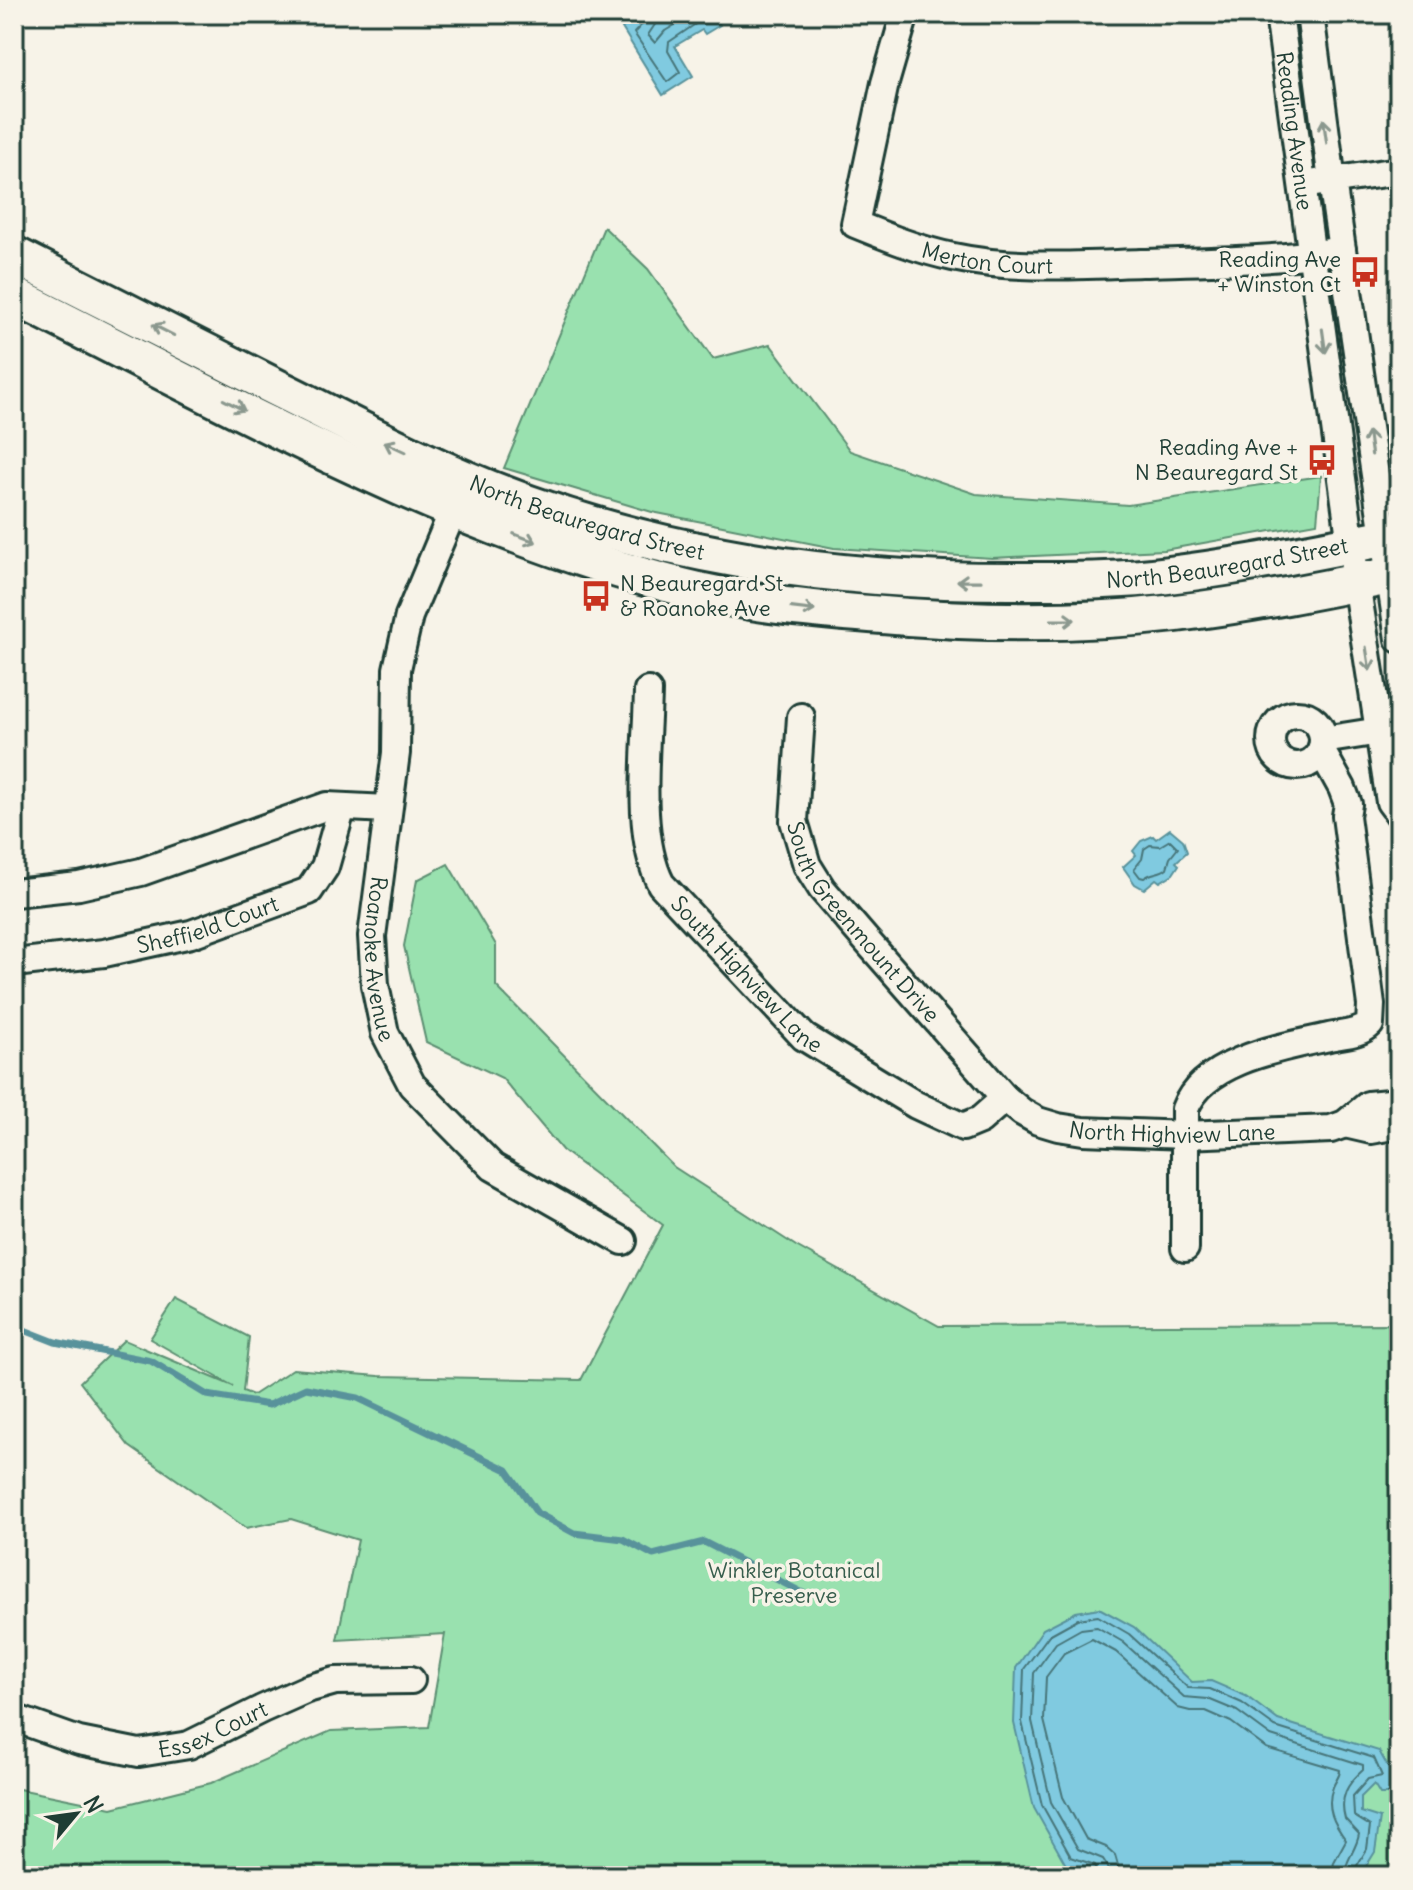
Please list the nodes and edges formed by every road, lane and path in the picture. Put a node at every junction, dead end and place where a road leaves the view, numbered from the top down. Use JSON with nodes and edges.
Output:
{"nodes":[{"id":1,"x":905,"y":14,"type":"edge"},
{"id":2,"x":1279,"y":14,"type":"edge"},
{"id":3,"x":1310,"y":14,"type":"edge"},
{"id":4,"x":1399,"y":171,"type":"edge"},
{"id":5,"x":1332,"y":181,"type":"junction"},
{"id":6,"x":1302,"y":185,"type":"junction"},
{"id":7,"x":1342,"y":250,"type":"junction"},
{"id":8,"x":14,"y":255,"type":"edge"},
{"id":9,"x":1313,"y":255,"type":"junction"},
{"id":10,"x":14,"y":296,"type":"edge"},
{"id":11,"x":459,"y":495,"type":"junction"},
{"id":12,"x":1378,"y":538,"type":"edge"},
{"id":13,"x":1382,"y":577,"type":"edge"},
{"id":14,"x":1399,"y":639,"type":"edge"},
{"id":15,"x":648,"y":691,"type":"dead end"},
{"id":16,"x":801,"y":717,"type":"dead end"},
{"id":17,"x":1389,"y":729,"type":"edge"},
{"id":18,"x":342,"y":807,"type":"junction"},
{"id":19,"x":388,"y":809,"type":"junction"},
{"id":20,"x":1399,"y":814,"type":"edge"},
{"id":21,"x":14,"y":893,"type":"edge"},
{"id":22,"x":14,"y":963,"type":"edge"},
{"id":23,"x":1005,"y":1098,"type":"junction"},
{"id":24,"x":1399,"y":1102,"type":"edge"},
{"id":25,"x":1345,"y":1124,"type":"junction"},
{"id":26,"x":1399,"y":1125,"type":"edge"},
{"id":27,"x":1185,"y":1135,"type":"junction"},
{"id":28,"x":623,"y":1241,"type":"dead end"},
{"id":29,"x":1185,"y":1248,"type":"dead end"},
{"id":30,"x":411,"y":1680,"type":"dead end"},
{"id":31,"x":14,"y":1718,"type":"edge"}],
"edges":[{"from":1,"to":9,"type":"street","name":"Merton Court"},
{"from":2,"to":6,"type":"street","name":"Reading Avenue"},
{"from":5,"to":3,"type":"street","name":"Reading Avenue","one_way":true},
{"from":4,"to":5,"type":"street"},
{"from":5,"to":6,"type":"street"},
{"from":5,"to":7,"type":"street","name":"Reading Avenue"},
{"from":6,"to":9,"type":"street","name":"Reading Avenue"},
{"from":7,"to":9,"type":"street","name":"Merton Court"},
{"from":12,"to":7,"type":"street","name":"Reading Avenue","one_way":true},
{"from":11,"to":8,"type":"main road","name":"North Beauregard Street","one_way":true},
{"from":9,"to":12,"type":"street","name":"Reading Avenue","one_way":true},
{"from":10,"to":11,"type":"main road","name":"North Beauregard Street","one_way":true},
{"from":12,"to":11,"type":"main road","name":"North Beauregard Street","one_way":true},
{"from":11,"to":13,"type":"main road","name":"North Beauregard Street","one_way":true},
{"from":11,"to":19,"type":"street","name":"Roanoke Avenue"},
{"from":12,"to":13,"type":"street","name":"Reading Avenue"},
{"from":13,"to":14,"type":"street","name":"Reading Avenue"},
{"from":13,"to":17,"type":"street","name":"Reading Avenue","one_way":true},
{"from":15,"to":23,"type":"street","name":"South Highview Lane"},
{"from":16,"to":23,"type":"street","name":"South Greenmount Drive"},
{"from":17,"to":20,"type":"street","name":"Reading Avenue"},
{"from":17,"to":27,"type":"street"},
{"from":18,"to":19,"type":"street"},
{"from":18,"to":21,"type":"street"},
{"from":18,"to":22,"type":"street","name":"Sheffield Court"},
{"from":19,"to":28,"type":"street","name":"Roanoke Avenue"},
{"from":23,"to":27,"type":"street","name":"North Highview Lane"},
{"from":24,"to":25,"type":"street","name":"North Highview Lane"},
{"from":25,"to":26,"type":"street","name":"North Highview Lane"},
{"from":25,"to":27,"type":"street","name":"North Highview Lane"},
{"from":27,"to":29,"type":"street"},
{"from":30,"to":31,"type":"street","name":"Essex Court"}]}
